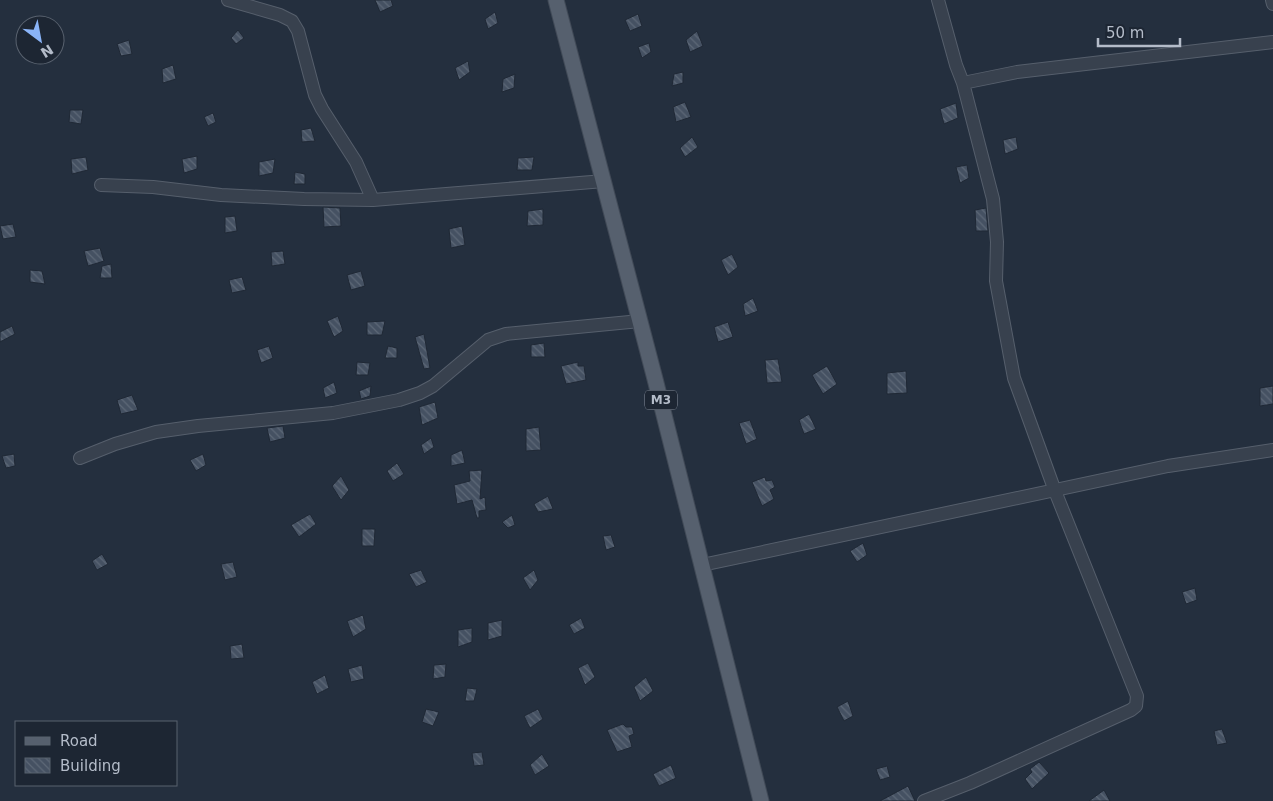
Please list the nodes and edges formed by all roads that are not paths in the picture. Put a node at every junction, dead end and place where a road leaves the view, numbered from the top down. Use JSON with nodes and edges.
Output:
{"nodes":[{"id":1,"x":228,"y":0,"type":"edge"},
{"id":2,"x":556,"y":0,"type":"edge"},
{"id":3,"x":938,"y":0,"type":"edge"},
{"id":4,"x":1272,"y":0,"type":"edge"},
{"id":5,"x":1273,"y":4,"type":"edge"},
{"id":6,"x":1273,"y":42,"type":"edge"},
{"id":7,"x":963,"y":83,"type":"junction"},
{"id":8,"x":604,"y":181,"type":"junction"},
{"id":9,"x":102,"y":185,"type":"dead end"},
{"id":10,"x":373,"y":200,"type":"junction"},
{"id":11,"x":640,"y":321,"type":"junction"},
{"id":12,"x":1273,"y":450,"type":"edge"},
{"id":13,"x":80,"y":458,"type":"dead end"},
{"id":14,"x":1055,"y":490,"type":"junction"},
{"id":15,"x":702,"y":565,"type":"junction"},
{"id":16,"x":761,"y":801,"type":"edge"},
{"id":17,"x":924,"y":801,"type":"edge"}],
"edges":[{"from":1,"to":10,"type":"street"},
{"from":2,"to":8,"type":"main road","number":"M3"},
{"from":3,"to":7,"type":"street"},
{"from":4,"to":5,"type":"street"},
{"from":6,"to":7,"type":"street"},
{"from":7,"to":14,"type":"street"},
{"from":8,"to":10,"type":"street"},
{"from":8,"to":11,"type":"main road","number":"M3"},
{"from":9,"to":10,"type":"street"},
{"from":11,"to":13,"type":"street"},
{"from":11,"to":15,"type":"main road","number":"M3"},
{"from":12,"to":14,"type":"street"},
{"from":14,"to":15,"type":"street"},
{"from":14,"to":17,"type":"street"},
{"from":15,"to":16,"type":"main road","number":"M3"}]}
